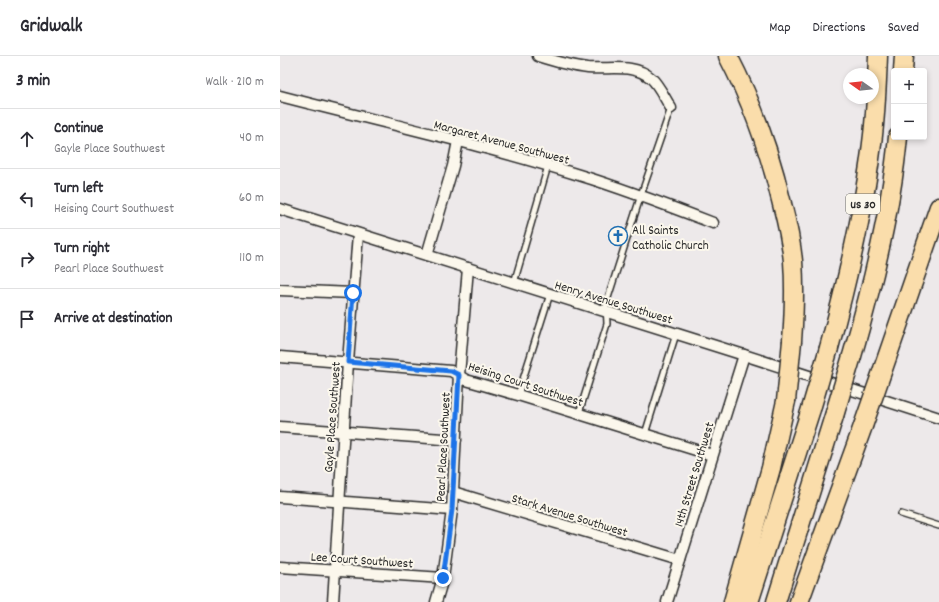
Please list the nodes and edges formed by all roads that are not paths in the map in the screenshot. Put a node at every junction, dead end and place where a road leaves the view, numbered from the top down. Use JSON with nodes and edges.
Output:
{"nodes":[{"id":1,"x":538,"y":56,"type":"edge"},
{"id":2,"x":728,"y":56,"type":"edge"},
{"id":3,"x":873,"y":56,"type":"edge"},
{"id":4,"x":878,"y":56,"type":"edge"},
{"id":5,"x":904,"y":56,"type":"edge"},
{"id":6,"x":903,"y":68,"type":"edge"},
{"id":7,"x":280,"y":96,"type":"edge"},
{"id":8,"x":876,"y":107,"type":"junction"},
{"id":9,"x":671,"y":108,"type":"joint"},
{"id":10,"x":898,"y":140,"type":"edge"},
{"id":11,"x":458,"y":142,"type":"junction"},
{"id":12,"x":548,"y":166,"type":"junction"},
{"id":13,"x":641,"y":195,"type":"junction"},
{"id":14,"x":939,"y":208,"type":"edge"},
{"id":15,"x":280,"y":209,"type":"edge"},
{"id":16,"x":714,"y":223,"type":"dead end"},
{"id":17,"x":358,"y":234,"type":"junction"},
{"id":18,"x":427,"y":255,"type":"junction"},
{"id":19,"x":468,"y":268,"type":"junction"},
{"id":20,"x":514,"y":282,"type":"junction"},
{"id":21,"x":280,"y":290,"type":"edge"},
{"id":22,"x":353,"y":293,"type":"junction"},
{"id":23,"x":550,"y":294,"type":"junction"},
{"id":24,"x":606,"y":312,"type":"junction"},
{"id":25,"x":676,"y":334,"type":"junction"},
{"id":26,"x":744,"y":354,"type":"junction"},
{"id":27,"x":280,"y":357,"type":"edge"},
{"id":28,"x":348,"y":362,"type":"junction"},
{"id":29,"x":459,"y":375,"type":"junction"},
{"id":30,"x":518,"y":394,"type":"junction"},
{"id":31,"x":579,"y":414,"type":"junction"},
{"id":32,"x":939,"y":418,"type":"edge"},
{"id":33,"x":280,"y":427,"type":"edge"},
{"id":34,"x":344,"y":431,"type":"junction"},
{"id":35,"x":644,"y":434,"type":"junction"},
{"id":36,"x":456,"y":440,"type":"junction"},
{"id":37,"x":712,"y":455,"type":"junction"},
{"id":38,"x":453,"y":492,"type":"junction"},
{"id":39,"x":280,"y":497,"type":"edge"},
{"id":40,"x":339,"y":501,"type":"junction"},
{"id":41,"x":452,"y":510,"type":"junction"},
{"id":42,"x":901,"y":514,"type":"dead end"},
{"id":43,"x":939,"y":526,"type":"edge"},
{"id":44,"x":680,"y":560,"type":"junction"},
{"id":45,"x":280,"y":567,"type":"edge"},
{"id":46,"x":335,"y":570,"type":"junction"},
{"id":47,"x":443,"y":578,"type":"junction"},
{"id":48,"x":439,"y":601,"type":"edge"},
{"id":49,"x":333,"y":602,"type":"edge"},
{"id":50,"x":667,"y":602,"type":"edge"},
{"id":51,"x":733,"y":602,"type":"edge"},
{"id":52,"x":749,"y":602,"type":"edge"},
{"id":53,"x":776,"y":602,"type":"edge"},
{"id":54,"x":799,"y":602,"type":"edge"}],
"edges":[{"from":1,"to":9,"type":"street"},
{"from":2,"to":51,"type":"highway","bridge":true},
{"from":3,"to":8,"type":"highway"},
{"from":4,"to":8,"type":"highway","number":"US 30"},
{"from":5,"to":6,"type":"highway"},
{"from":7,"to":11,"type":"street","name":"Margaret Avenue Southwest"},
{"from":8,"to":52,"type":"highway","number":"US 30","bridge":true},
{"from":9,"to":13,"type":"lane"},
{"from":10,"to":53,"type":"highway","number":"US 30","bridge":true},
{"from":11,"to":12,"type":"street","name":"Margaret Avenue Southwest"},
{"from":11,"to":18,"type":"street"},
{"from":12,"to":13,"type":"street","name":"Margaret Avenue Southwest"},
{"from":12,"to":20,"type":"lane"},
{"from":13,"to":16,"type":"street","name":"Margaret Avenue Southwest"},
{"from":13,"to":24,"type":"lane"},
{"from":14,"to":54,"type":"highway","bridge":true},
{"from":15,"to":17,"type":"street","name":"Henry Avenue Southwest"},
{"from":17,"to":18,"type":"street","name":"Henry Avenue Southwest"},
{"from":17,"to":22,"type":"street","name":"Gayle Place Southwest"},
{"from":18,"to":19,"type":"street","name":"Henry Avenue Southwest"},
{"from":19,"to":20,"type":"street","name":"Henry Avenue Southwest"},
{"from":19,"to":29,"type":"street","name":"Pearl Place Southwest"},
{"from":20,"to":23,"type":"street","name":"Henry Avenue Southwest"},
{"from":21,"to":22,"type":"street"},
{"from":22,"to":28,"type":"street","name":"Gayle Place Southwest"},
{"from":23,"to":24,"type":"street","name":"Henry Avenue Southwest"},
{"from":23,"to":30,"type":"lane"},
{"from":24,"to":25,"type":"street","name":"Henry Avenue Southwest"},
{"from":24,"to":31,"type":"lane"},
{"from":25,"to":26,"type":"street","name":"Henry Avenue Southwest"},
{"from":25,"to":35,"type":"lane"},
{"from":26,"to":32,"type":"street","name":"Henry Avenue Southwest"},
{"from":26,"to":37,"type":"street","name":"14th Street Southwest"},
{"from":27,"to":28,"type":"street","name":"Heising Court Southwest"},
{"from":28,"to":29,"type":"street","name":"Heising Court Southwest"},
{"from":28,"to":34,"type":"street","name":"Gayle Place Southwest"},
{"from":29,"to":30,"type":"street","name":"Heising Court Southwest"},
{"from":29,"to":36,"type":"street","name":"Pearl Place Southwest"},
{"from":30,"to":31,"type":"street","name":"Heising Court Southwest"},
{"from":31,"to":35,"type":"street","name":"Heising Court Southwest"},
{"from":33,"to":34,"type":"street"},
{"from":34,"to":36,"type":"street"},
{"from":34,"to":40,"type":"street","name":"Gayle Place Southwest"},
{"from":35,"to":37,"type":"street","name":"Heising Court Southwest"},
{"from":36,"to":38,"type":"street","name":"Pearl Place Southwest"},
{"from":37,"to":44,"type":"street","name":"14th Street Southwest"},
{"from":38,"to":41,"type":"street","name":"Pearl Place Southwest"},
{"from":38,"to":44,"type":"street","name":"Stark Avenue Southwest"},
{"from":39,"to":40,"type":"street"},
{"from":40,"to":41,"type":"street"},
{"from":40,"to":46,"type":"street","name":"Gayle Place Southwest"},
{"from":41,"to":47,"type":"street","name":"Pearl Place Southwest"},
{"from":42,"to":43,"type":"lane"},
{"from":44,"to":50,"type":"street","name":"14th Street Southwest"},
{"from":45,"to":46,"type":"street","name":"Lee Court Southwest"},
{"from":46,"to":47,"type":"street","name":"Lee Court Southwest"},
{"from":46,"to":49,"type":"street","name":"Gayle Place Southwest"},
{"from":47,"to":48,"type":"street","name":"Pearl Place Southwest"}]}
